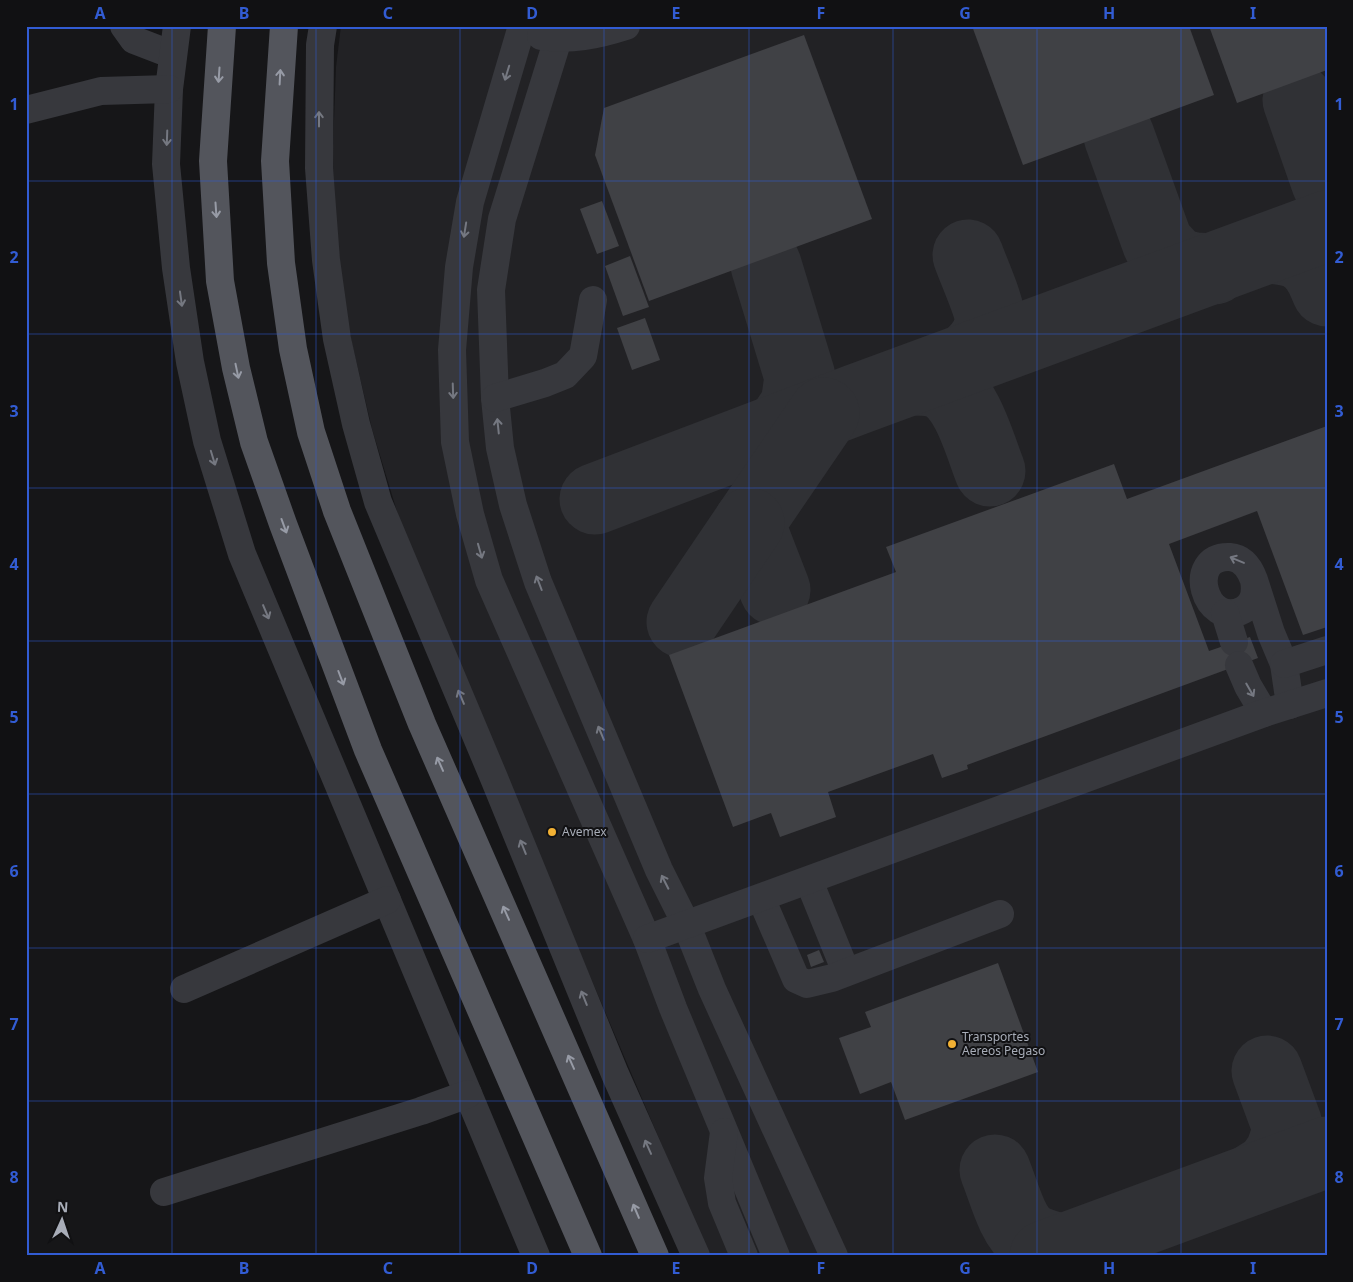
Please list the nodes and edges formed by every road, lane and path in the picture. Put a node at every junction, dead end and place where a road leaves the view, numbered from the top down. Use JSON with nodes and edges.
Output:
{"nodes":[{"id":1,"x":124,"y":26,"type":"edge"},
{"id":2,"x":178,"y":26,"type":"edge"},
{"id":3,"x":222,"y":26,"type":"edge"},
{"id":4,"x":284,"y":26,"type":"edge"},
{"id":5,"x":323,"y":26,"type":"edge"},
{"id":6,"x":626,"y":26,"type":"edge"},
{"id":7,"x":521,"y":29,"type":"edge"},
{"id":8,"x":560,"y":33,"type":"edge"},
{"id":9,"x":173,"y":55,"type":"junction"},
{"id":10,"x":169,"y":89,"type":"junction"},
{"id":11,"x":26,"y":110,"type":"edge"},
{"id":12,"x":592,"y":300,"type":"dead end"},
{"id":13,"x":495,"y":398,"type":"junction"},
{"id":14,"x":1254,"y":580,"type":"junction"},
{"id":15,"x":1225,"y":613,"type":"junction"},
{"id":16,"x":1327,"y":650,"type":"edge"},
{"id":17,"x":1284,"y":664,"type":"junction"},
{"id":18,"x":1327,"y":693,"type":"edge"},
{"id":19,"x":1290,"y":705,"type":"junction"},
{"id":20,"x":1264,"y":713,"type":"junction"},
{"id":21,"x":809,"y":881,"type":"junction"},
{"id":22,"x":761,"y":898,"type":"junction"},
{"id":23,"x":388,"y":900,"type":"junction"},
{"id":24,"x":1000,"y":914,"type":"dead end"},
{"id":25,"x":687,"y":926,"type":"junction"},
{"id":26,"x":647,"y":939,"type":"junction"},
{"id":27,"x":846,"y":972,"type":"junction"},
{"id":28,"x":184,"y":989,"type":"dead end"},
{"id":29,"x":468,"y":1094,"type":"junction"},
{"id":30,"x":724,"y":1131,"type":"junction"},
{"id":31,"x":164,"y":1192,"type":"dead end"},
{"id":32,"x":536,"y":1256,"type":"edge"},
{"id":33,"x":588,"y":1256,"type":"edge"},
{"id":34,"x":655,"y":1256,"type":"edge"},
{"id":35,"x":696,"y":1256,"type":"edge"},
{"id":36,"x":744,"y":1256,"type":"edge"},
{"id":37,"x":776,"y":1256,"type":"edge"},
{"id":38,"x":834,"y":1256,"type":"edge"}],
"edges":[{"from":1,"to":9,"type":"street"},
{"from":2,"to":9,"type":"street"},
{"from":3,"to":33,"type":"main road","one_way":true},
{"from":34,"to":4,"type":"main road","one_way":true},
{"from":35,"to":5,"type":"street","one_way":true},
{"from":6,"to":8,"type":"street"},
{"from":7,"to":8,"type":"street"},
{"from":7,"to":26,"type":"street","one_way":true},
{"from":8,"to":13,"type":"street"},
{"from":9,"to":10,"type":"street"},
{"from":10,"to":11,"type":"street"},
{"from":10,"to":23,"type":"street","one_way":true},
{"from":12,"to":13,"type":"street"},
{"from":25,"to":13,"type":"street","one_way":true},
{"from":14,"to":15,"type":"street"},
{"from":14,"to":15,"type":"street","one_way":true},
{"from":14,"to":17,"type":"street"},
{"from":15,"to":20,"type":"street","one_way":true},
{"from":16,"to":17,"type":"street"},
{"from":17,"to":19,"type":"street"},
{"from":18,"to":19,"type":"street"},
{"from":19,"to":20,"type":"street"},
{"from":20,"to":21,"type":"street"},
{"from":21,"to":22,"type":"street"},
{"from":21,"to":27,"type":"street"},
{"from":22,"to":25,"type":"street"},
{"from":22,"to":27,"type":"street"},
{"from":23,"to":28,"type":"street"},
{"from":23,"to":29,"type":"street"},
{"from":24,"to":27,"type":"street"},
{"from":25,"to":26,"type":"street"},
{"from":25,"to":38,"type":"street"},
{"from":26,"to":30,"type":"street"},
{"from":29,"to":31,"type":"street"},
{"from":29,"to":32,"type":"street"},
{"from":30,"to":36,"type":"street"},
{"from":30,"to":37,"type":"street"}]}
